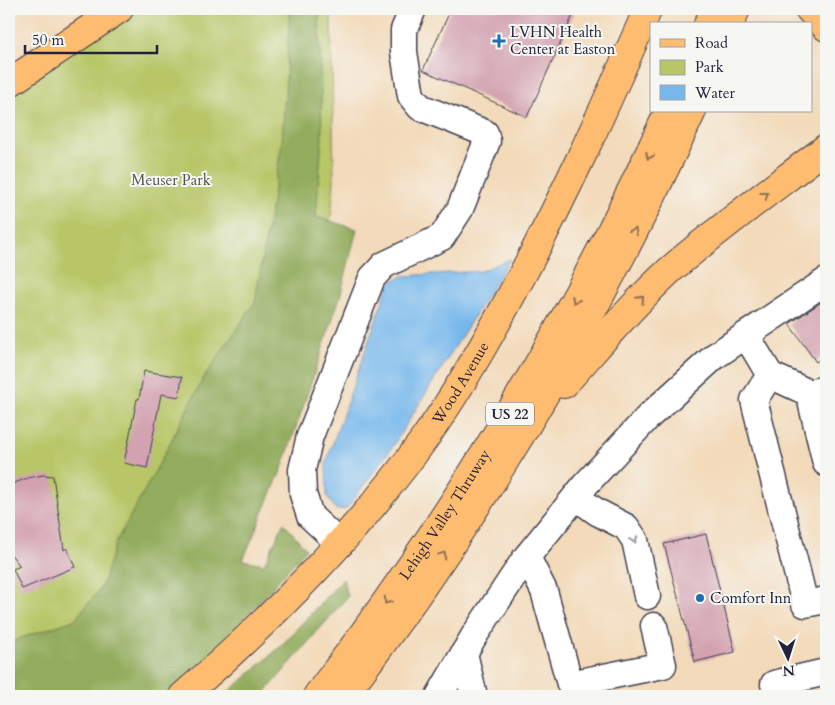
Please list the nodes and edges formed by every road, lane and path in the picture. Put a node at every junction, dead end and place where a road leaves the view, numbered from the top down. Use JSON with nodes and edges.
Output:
{"nodes":[{"id":1,"x":413,"y":9,"type":"edge"},
{"id":2,"x":648,"y":9,"type":"edge"},
{"id":3,"x":714,"y":9,"type":"edge"},
{"id":4,"x":736,"y":9,"type":"edge"},
{"id":5,"x":809,"y":9,"type":"edge"},
{"id":6,"x":110,"y":11,"type":"edge"},
{"id":7,"x":709,"y":22,"type":"edge"},
{"id":8,"x":731,"y":22,"type":"edge"},
{"id":9,"x":826,"y":27,"type":"edge"},
{"id":10,"x":9,"y":82,"type":"edge"},
{"id":11,"x":670,"y":112,"type":"edge"},
{"id":12,"x":692,"y":112,"type":"edge"},
{"id":13,"x":826,"y":148,"type":"edge"},
{"id":14,"x":826,"y":281,"type":"edge"},
{"id":15,"x":746,"y":335,"type":"junction"},
{"id":16,"x":770,"y":374,"type":"junction"},
{"id":17,"x":818,"y":391,"type":"edge"},
{"id":18,"x":526,"y":426,"type":"junction"},
{"id":19,"x":826,"y":463,"type":"edge"},
{"id":20,"x":576,"y":497,"type":"junction"},
{"id":21,"x":340,"y":544,"type":"junction"},
{"id":22,"x":527,"y":557,"type":"junction"},
{"id":23,"x":648,"y":596,"type":"dead end"},
{"id":24,"x":826,"y":600,"type":"edge"},
{"id":25,"x":654,"y":626,"type":"dead end"},
{"id":26,"x":464,"y":653,"type":"junction"},
{"id":27,"x":826,"y":672,"type":"edge"},
{"id":28,"x":776,"y":690,"type":"edge"},
{"id":29,"x":183,"y":696,"type":"edge"},
{"id":30,"x":317,"y":696,"type":"edge"},
{"id":31,"x":343,"y":696,"type":"edge"},
{"id":32,"x":439,"y":696,"type":"edge"},
{"id":33,"x":474,"y":696,"type":"edge"}],
"edges":[{"from":1,"to":21,"type":"street"},
{"from":2,"to":21,"type":"main road","name":"Wood Avenue"},
{"from":3,"to":7,"type":"main road"},
{"from":4,"to":8,"type":"main road"},
{"from":5,"to":9,"type":"main road"},
{"from":6,"to":10,"type":"main road"},
{"from":11,"to":30,"type":"main road","name":"Lehigh Valley Thruway","number":"US 22","one_way":true},
{"from":18,"to":12,"type":"main road","name":"Lehigh Valley Thruway","number":"US 22","one_way":true},
{"from":18,"to":13,"type":"main road","one_way":true},
{"from":14,"to":15,"type":"street"},
{"from":15,"to":16,"type":"street"},
{"from":15,"to":20,"type":"street"},
{"from":16,"to":17,"type":"street"},
{"from":16,"to":24,"type":"street"},
{"from":17,"to":19,"type":"street"},
{"from":31,"to":18,"type":"main road","name":"Lehigh Valley Thruway","number":"US 22","one_way":true},
{"from":20,"to":22,"type":"street"},
{"from":20,"to":23,"type":"street","one_way":true},
{"from":21,"to":29,"type":"main road","name":"Wood Avenue"},
{"from":22,"to":25,"type":"street"},
{"from":22,"to":26,"type":"street"},
{"from":26,"to":32,"type":"street"},
{"from":26,"to":33,"type":"street"},
{"from":27,"to":28,"type":"street"}]}
